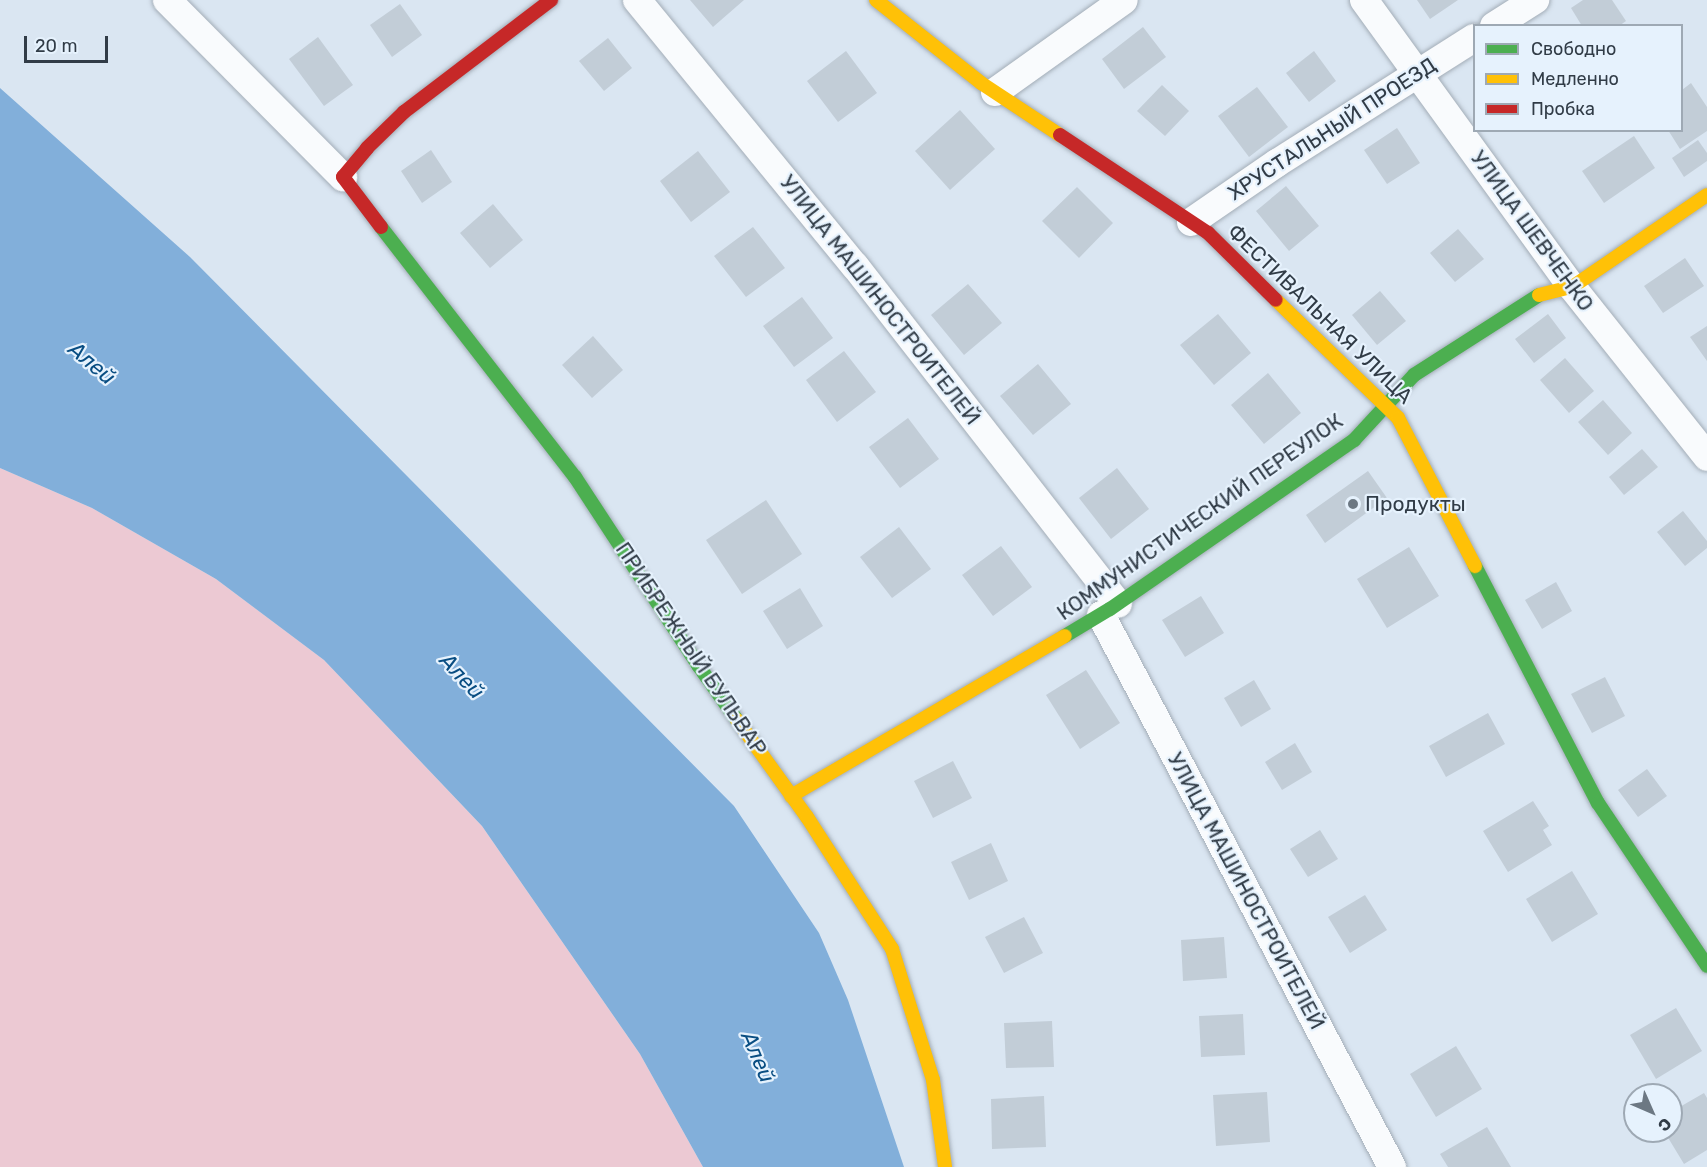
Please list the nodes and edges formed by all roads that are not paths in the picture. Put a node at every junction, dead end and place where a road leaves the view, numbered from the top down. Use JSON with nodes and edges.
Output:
{"nodes":[{"id":1,"x":167,"y":0,"type":"edge"},
{"id":2,"x":551,"y":0,"type":"edge"},
{"id":3,"x":637,"y":0,"type":"edge"},
{"id":4,"x":876,"y":0,"type":"edge"},
{"id":5,"x":1124,"y":0,"type":"edge"},
{"id":6,"x":1364,"y":0,"type":"edge"},
{"id":7,"x":1535,"y":0,"type":"edge"},
{"id":8,"x":1497,"y":24,"type":"edge"},
{"id":9,"x":1473,"y":39,"type":"edge"},
{"id":10,"x":1417,"y":73,"type":"junction"},
{"id":11,"x":995,"y":92,"type":"junction"},
{"id":12,"x":343,"y":177,"type":"junction"},
{"id":13,"x":1707,"y":195,"type":"edge"},
{"id":14,"x":1191,"y":222,"type":"junction"},
{"id":15,"x":1572,"y":288,"type":"junction"},
{"id":16,"x":1384,"y":405,"type":"junction"},
{"id":17,"x":1707,"y":457,"type":"edge"},
{"id":18,"x":1109,"y":609,"type":"junction"},
{"id":19,"x":791,"y":796,"type":"junction"},
{"id":20,"x":1707,"y":966,"type":"edge"},
{"id":21,"x":945,"y":1167,"type":"edge"},
{"id":22,"x":1392,"y":1167,"type":"edge"}],
"edges":[{"from":1,"to":12,"type":"street","name":"ПРИБРЕЖНЫЙ БУЛЬВАР"},
{"from":2,"to":12,"type":"street"},
{"from":3,"to":18,"type":"street","name":"УЛИЦА МАШИНОСТРОИТЕЛЕЙ"},
{"from":4,"to":11,"type":"street","name":"ФЕСТИВАЛЬНАЯ УЛИЦА"},
{"from":5,"to":11,"type":"street"},
{"from":6,"to":10,"type":"street","name":"УЛИЦА ШЕВЧЕНКО"},
{"from":7,"to":8,"type":"street"},
{"from":9,"to":10,"type":"street","name":"ХРУСТАЛЬНЫЙ ПРОЕЗД"},
{"from":10,"to":14,"type":"street","name":"ХРУСТАЛЬНЫЙ ПРОЕЗД"},
{"from":10,"to":15,"type":"street","name":"УЛИЦА ШЕВЧЕНКО"},
{"from":11,"to":14,"type":"street","name":"ФЕСТИВАЛЬНАЯ УЛИЦА"},
{"from":12,"to":19,"type":"street","name":"ПРИБРЕЖНЫЙ БУЛЬВАР"},
{"from":13,"to":15,"type":"street","name":"КОММУНИСТИЧЕСКИЙ ПЕРЕУЛОК"},
{"from":14,"to":16,"type":"street","name":"ФЕСТИВАЛЬНАЯ УЛИЦА"},
{"from":15,"to":16,"type":"street","name":"КОММУНИСТИЧЕСКИЙ ПЕРЕУЛОК"},
{"from":15,"to":17,"type":"street","name":"УЛИЦА ШЕВЧЕНКО"},
{"from":16,"to":18,"type":"street","name":"КОММУНИСТИЧЕСКИЙ ПЕРЕУЛОК"},
{"from":16,"to":20,"type":"street","name":"ФЕСТИВАЛЬНАЯ УЛИЦА"},
{"from":18,"to":19,"type":"street","name":"КОММУНИСТИЧЕСКИЙ ПЕРЕУЛОК"},
{"from":18,"to":22,"type":"street","name":"УЛИЦА МАШИНОСТРОИТЕЛЕЙ"},
{"from":19,"to":21,"type":"street","name":"ПРИБРЕЖНЫЙ БУЛЬВАР"}]}
